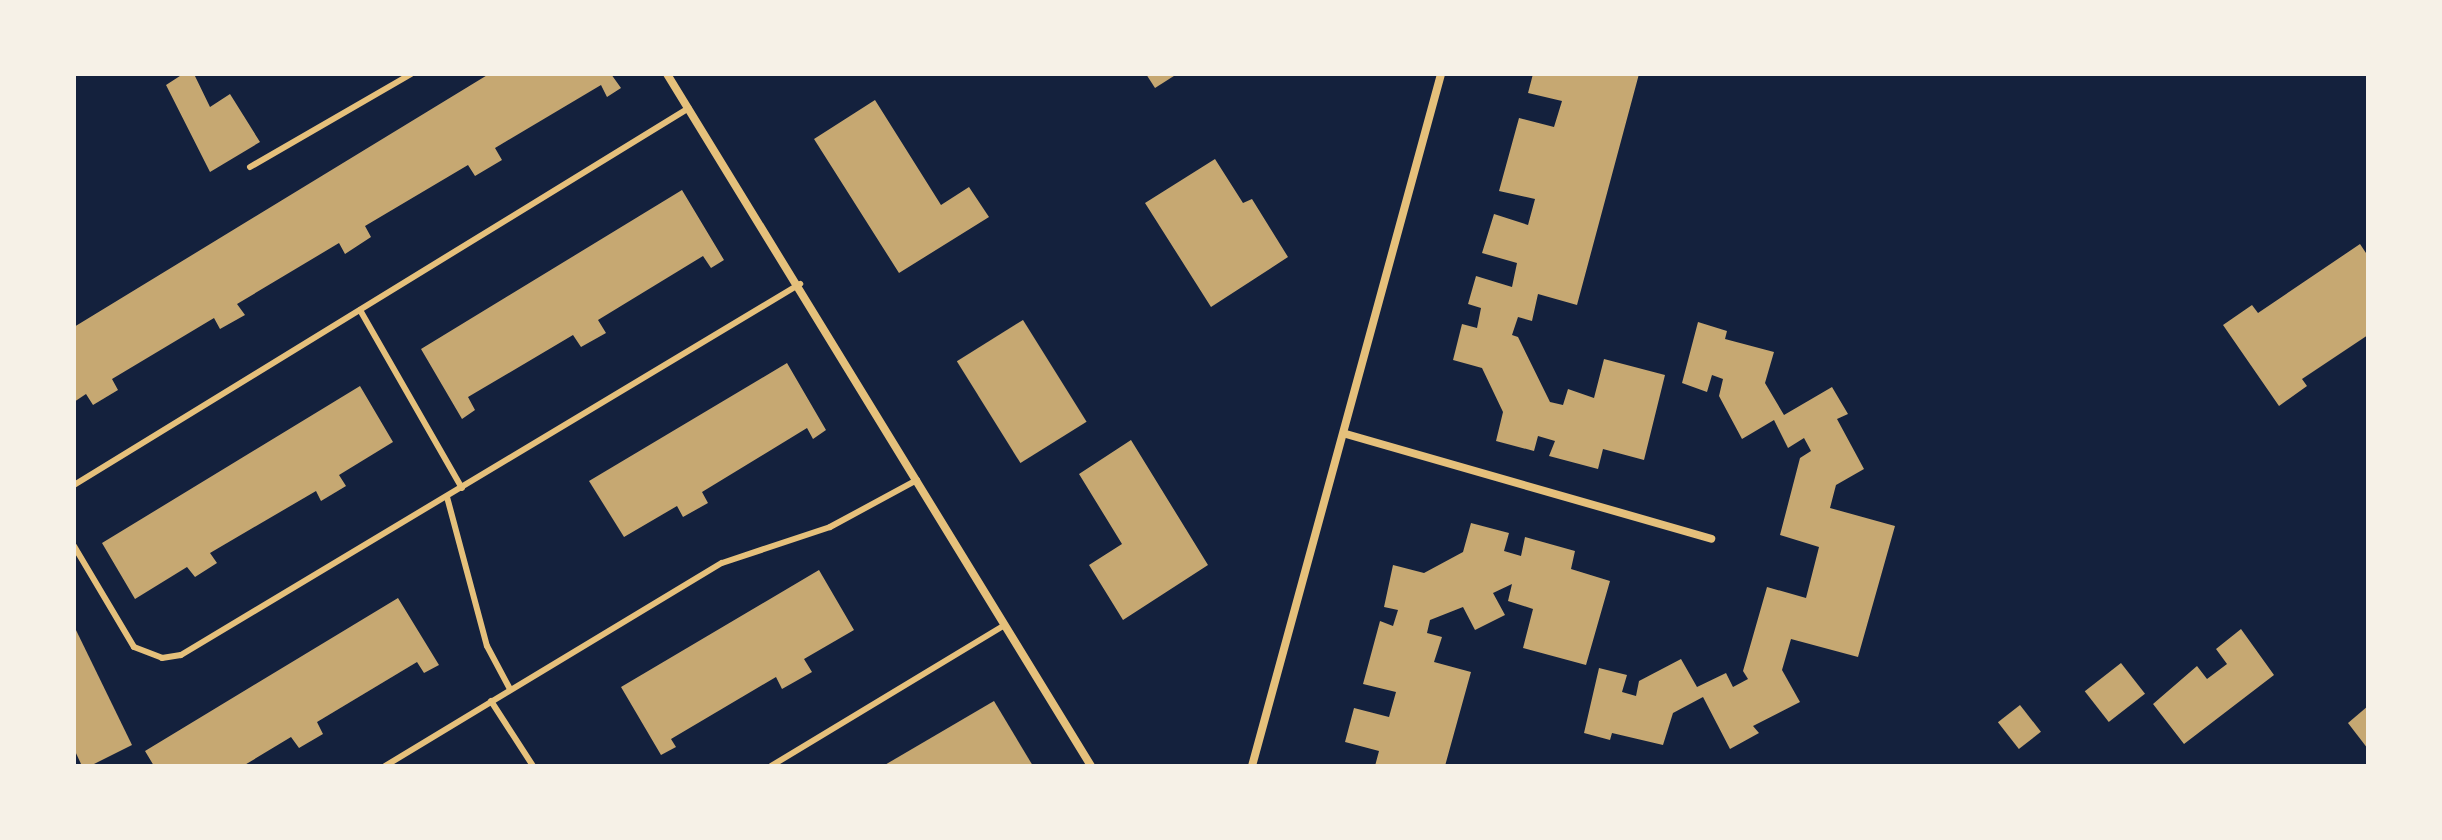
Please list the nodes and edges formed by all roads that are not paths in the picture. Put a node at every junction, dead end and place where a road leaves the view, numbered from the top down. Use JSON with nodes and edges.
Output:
{"nodes":[{"id":1,"x":411,"y":74,"type":"edge"},
{"id":2,"x":667,"y":74,"type":"edge"},
{"id":3,"x":1441,"y":74,"type":"edge"},
{"id":4,"x":689,"y":108,"type":"junction"},
{"id":5,"x":250,"y":167,"type":"dead end"},
{"id":6,"x":800,"y":284,"type":"junction"},
{"id":7,"x":360,"y":310,"type":"junction"},
{"id":8,"x":1346,"y":434,"type":"junction"},
{"id":9,"x":917,"y":480,"type":"junction"},
{"id":10,"x":74,"y":485,"type":"edge"},
{"id":11,"x":462,"y":488,"type":"junction"},
{"id":12,"x":447,"y":497,"type":"junction"},
{"id":13,"x":1711,"y":539,"type":"dead end"},
{"id":14,"x":74,"y":546,"type":"edge"},
{"id":15,"x":1005,"y":625,"type":"junction"},
{"id":16,"x":510,"y":689,"type":"junction"},
{"id":17,"x":491,"y":701,"type":"junction"},
{"id":18,"x":385,"y":766,"type":"edge"},
{"id":19,"x":533,"y":766,"type":"edge"},
{"id":20,"x":771,"y":766,"type":"edge"},
{"id":21,"x":1091,"y":766,"type":"edge"},
{"id":22,"x":1252,"y":766,"type":"edge"}],
"edges":[{"from":1,"to":5,"type":"lane"},
{"from":2,"to":4,"type":"street"},
{"from":3,"to":8,"type":"street"},
{"from":4,"to":6,"type":"street"},
{"from":4,"to":7,"type":"lane"},
{"from":6,"to":9,"type":"street"},
{"from":6,"to":11,"type":"lane"},
{"from":7,"to":10,"type":"lane"},
{"from":7,"to":11,"type":"lane"},
{"from":8,"to":13,"type":"street"},
{"from":8,"to":22,"type":"street"},
{"from":9,"to":15,"type":"street"},
{"from":9,"to":16,"type":"lane"},
{"from":11,"to":12,"type":"lane"},
{"from":12,"to":14,"type":"lane"},
{"from":12,"to":16,"type":"lane"},
{"from":15,"to":20,"type":"lane"},
{"from":15,"to":21,"type":"street"},
{"from":16,"to":17,"type":"lane"},
{"from":17,"to":18,"type":"lane"},
{"from":17,"to":19,"type":"lane"}]}
